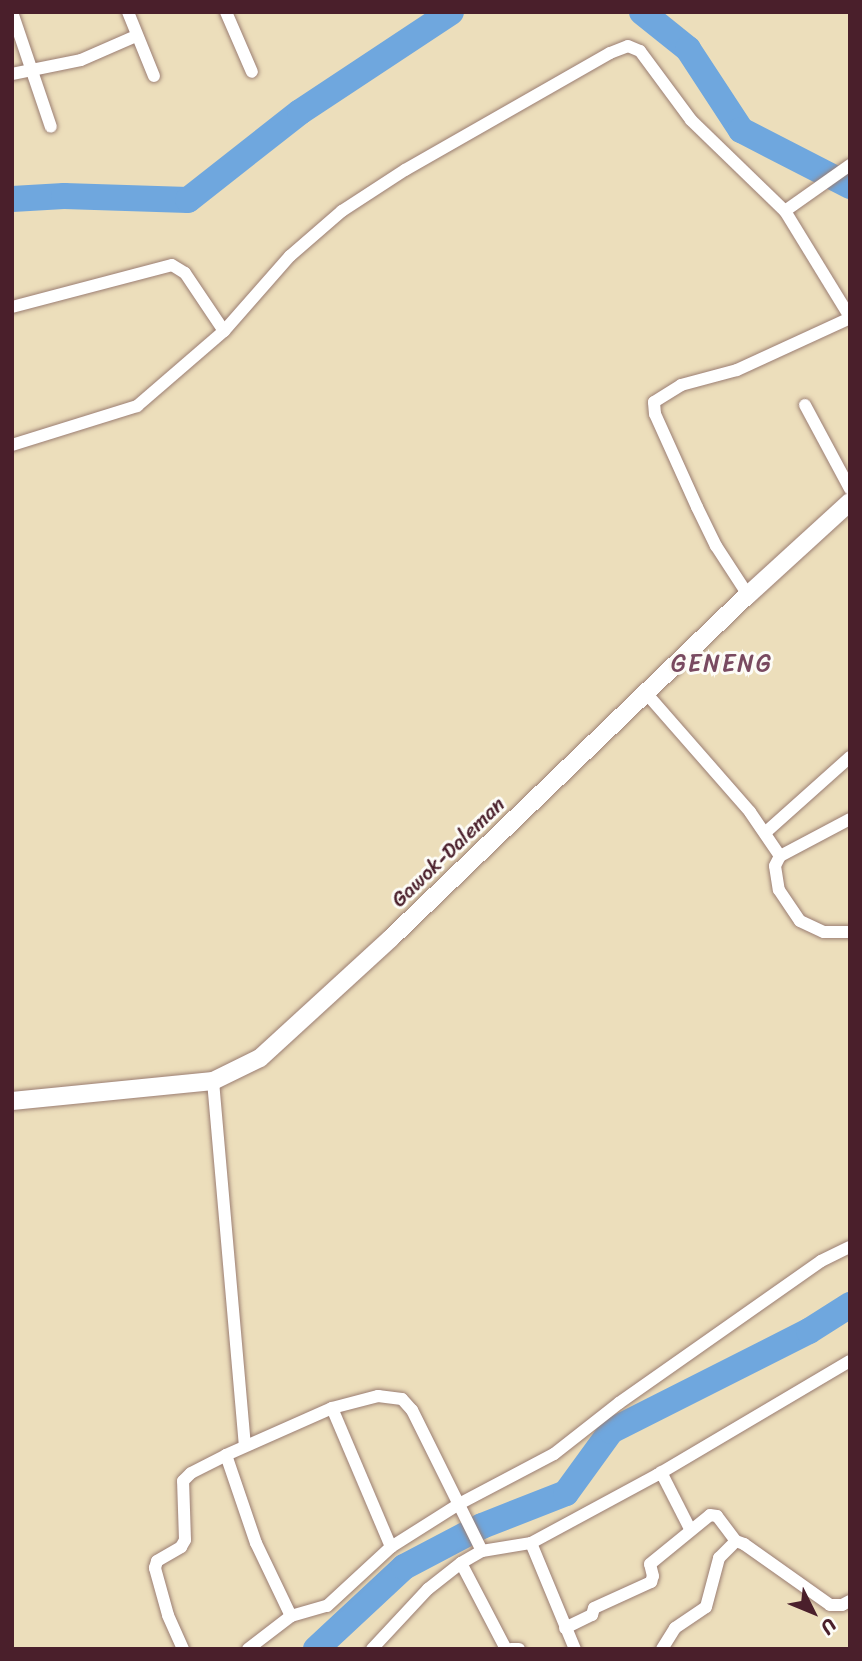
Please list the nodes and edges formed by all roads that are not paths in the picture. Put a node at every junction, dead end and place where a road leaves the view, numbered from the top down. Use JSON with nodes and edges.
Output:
{"nodes":[{"id":1,"x":12,"y":12,"type":"edge"},
{"id":2,"x":128,"y":12,"type":"edge"},
{"id":3,"x":226,"y":12,"type":"edge"},
{"id":4,"x":136,"y":36,"type":"junction"},
{"id":5,"x":32,"y":72,"type":"junction"},
{"id":6,"x":252,"y":72,"type":"dead end"},
{"id":7,"x":12,"y":74,"type":"edge"},
{"id":8,"x":154,"y":76,"type":"dead end"},
{"id":9,"x":51,"y":127,"type":"dead end"},
{"id":10,"x":847,"y":167,"type":"edge"},
{"id":11,"x":785,"y":211,"type":"junction"},
{"id":12,"x":12,"y":307,"type":"edge"},
{"id":13,"x":850,"y":318,"type":"edge"},
{"id":14,"x":224,"y":331,"type":"junction"},
{"id":15,"x":805,"y":405,"type":"dead end"},
{"id":16,"x":12,"y":445,"type":"edge"},
{"id":17,"x":850,"y":489,"type":"edge"},
{"id":18,"x":850,"y":502,"type":"edge"},
{"id":19,"x":748,"y":595,"type":"junction"},
{"id":20,"x":646,"y":693,"type":"junction"},
{"id":21,"x":850,"y":757,"type":"edge"},
{"id":22,"x":850,"y":819,"type":"edge"},
{"id":23,"x":766,"y":832,"type":"junction"},
{"id":24,"x":780,"y":856,"type":"junction"},
{"id":25,"x":850,"y":932,"type":"edge"},
{"id":26,"x":213,"y":1081,"type":"junction"},
{"id":27,"x":12,"y":1101,"type":"edge"},
{"id":28,"x":850,"y":1247,"type":"edge"},
{"id":29,"x":850,"y":1362,"type":"edge"},
{"id":30,"x":332,"y":1408,"type":"junction"},
{"id":31,"x":244,"y":1442,"type":"junction"},
{"id":32,"x":226,"y":1455,"type":"junction"},
{"id":33,"x":661,"y":1472,"type":"junction"},
{"id":34,"x":459,"y":1504,"type":"junction"},
{"id":35,"x":690,"y":1529,"type":"junction"},
{"id":36,"x":736,"y":1541,"type":"junction"},
{"id":37,"x":389,"y":1542,"type":"junction"},
{"id":38,"x":531,"y":1543,"type":"junction"},
{"id":39,"x":480,"y":1548,"type":"junction"},
{"id":40,"x":461,"y":1563,"type":"junction"},
{"id":41,"x":850,"y":1601,"type":"edge"},
{"id":42,"x":291,"y":1616,"type":"junction"},
{"id":43,"x":565,"y":1628,"type":"junction"},
{"id":44,"x":183,"y":1649,"type":"edge"},
{"id":45,"x":248,"y":1649,"type":"edge"},
{"id":46,"x":372,"y":1649,"type":"edge"},
{"id":47,"x":506,"y":1649,"type":"edge"},
{"id":48,"x":511,"y":1649,"type":"edge"},
{"id":49,"x":519,"y":1649,"type":"edge"},
{"id":50,"x":575,"y":1649,"type":"edge"},
{"id":51,"x":662,"y":1649,"type":"edge"}],
"edges":[{"from":1,"to":5,"type":"street"},
{"from":2,"to":4,"type":"street"},
{"from":3,"to":6,"type":"street"},
{"from":4,"to":5,"type":"street"},
{"from":4,"to":8,"type":"street"},
{"from":5,"to":7,"type":"street"},
{"from":5,"to":9,"type":"street"},
{"from":10,"to":11,"type":"street"},
{"from":11,"to":13,"type":"street"},
{"from":11,"to":14,"type":"street"},
{"from":12,"to":14,"type":"street"},
{"from":13,"to":19,"type":"street"},
{"from":14,"to":16,"type":"street"},
{"from":15,"to":17,"type":"street"},
{"from":18,"to":19,"type":"street","name":"Gawok-Daleman"},
{"from":19,"to":20,"type":"street","name":"Gawok-Daleman"},
{"from":20,"to":23,"type":"street"},
{"from":20,"to":26,"type":"street","name":"Gawok-Daleman"},
{"from":21,"to":23,"type":"street"},
{"from":22,"to":24,"type":"street"},
{"from":23,"to":24,"type":"street"},
{"from":24,"to":25,"type":"street"},
{"from":26,"to":27,"type":"street","name":"Gawok-Daleman"},
{"from":26,"to":31,"type":"street"},
{"from":28,"to":34,"type":"street"},
{"from":29,"to":33,"type":"street"},
{"from":30,"to":31,"type":"street"},
{"from":30,"to":34,"type":"street"},
{"from":30,"to":37,"type":"street"},
{"from":31,"to":32,"type":"street"},
{"from":32,"to":42,"type":"street"},
{"from":32,"to":44,"type":"street"},
{"from":33,"to":35,"type":"street"},
{"from":33,"to":38,"type":"street"},
{"from":34,"to":37,"type":"street"},
{"from":34,"to":39,"type":"street"},
{"from":35,"to":36,"type":"street"},
{"from":35,"to":43,"type":"street"},
{"from":36,"to":41,"type":"street"},
{"from":36,"to":51,"type":"street"},
{"from":37,"to":42,"type":"street"},
{"from":38,"to":39,"type":"street"},
{"from":38,"to":43,"type":"street"},
{"from":39,"to":40,"type":"street"},
{"from":40,"to":46,"type":"street"},
{"from":40,"to":47,"type":"street"},
{"from":42,"to":45,"type":"street"},
{"from":43,"to":50,"type":"street"},
{"from":48,"to":49,"type":"street"}]}
